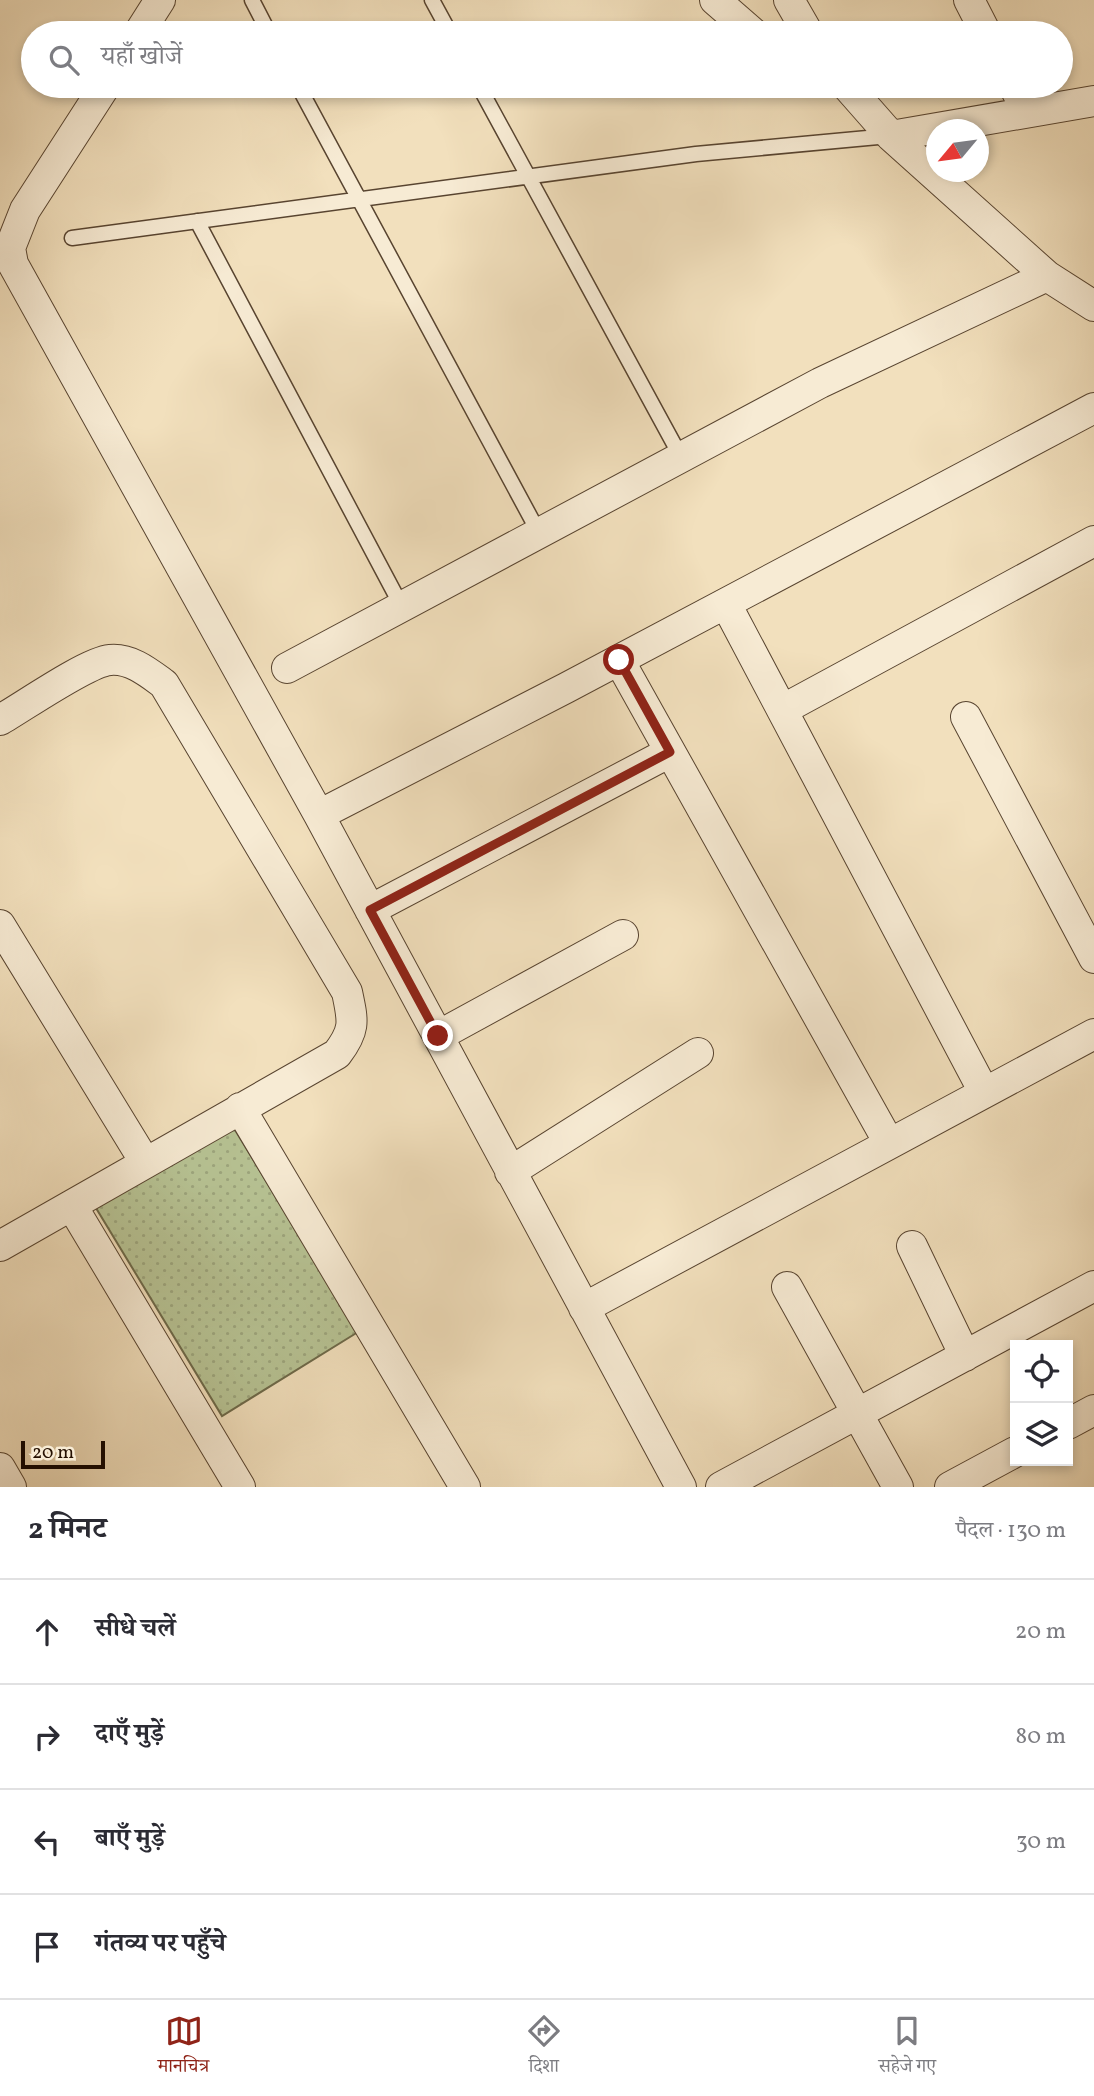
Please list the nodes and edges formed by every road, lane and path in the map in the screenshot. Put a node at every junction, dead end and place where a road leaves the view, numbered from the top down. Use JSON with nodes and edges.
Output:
{"nodes":[{"id":1,"x":160,"y":0,"type":"edge"},
{"id":2,"x":251,"y":0,"type":"edge"},
{"id":3,"x":432,"y":0,"type":"edge"},
{"id":4,"x":715,"y":0,"type":"edge"},
{"id":5,"x":789,"y":0,"type":"edge"},
{"id":6,"x":969,"y":0,"type":"edge"},
{"id":7,"x":147,"y":21,"type":"edge"},
{"id":8,"x":263,"y":21,"type":"edge"},
{"id":9,"x":443,"y":21,"type":"edge"},
{"id":10,"x":739,"y":21,"type":"edge"},
{"id":11,"x":801,"y":21,"type":"edge"},
{"id":12,"x":980,"y":21,"type":"edge"},
{"id":13,"x":97,"y":98,"type":"edge"},
{"id":14,"x":304,"y":98,"type":"edge"},
{"id":15,"x":485,"y":98,"type":"edge"},
{"id":16,"x":858,"y":98,"type":"edge"},
{"id":17,"x":1021,"y":99,"type":"edge"},
{"id":18,"x":1094,"y":101,"type":"edge"},
{"id":19,"x":891,"y":136,"type":"junction"},
{"id":20,"x":528,"y":177,"type":"junction"},
{"id":21,"x":359,"y":199,"type":"junction"},
{"id":22,"x":197,"y":221,"type":"junction"},
{"id":23,"x":72,"y":238,"type":"dead end"},
{"id":24,"x":1047,"y":276,"type":"junction"},
{"id":25,"x":1094,"y":306,"type":"edge"},
{"id":26,"x":1094,"y":408,"type":"edge"},
{"id":27,"x":681,"y":457,"type":"junction"},
{"id":28,"x":539,"y":533,"type":"junction"},
{"id":29,"x":1094,"y":541,"type":"edge"},
{"id":30,"x":726,"y":604,"type":"junction"},
{"id":31,"x":402,"y":607,"type":"junction"},
{"id":32,"x":619,"y":660,"type":"junction"},
{"id":33,"x":287,"y":668,"type":"dead end"},
{"id":34,"x":782,"y":709,"type":"junction"},
{"id":35,"x":966,"y":717,"type":"dead end"},
{"id":36,"x":0,"y":720,"type":"edge"},
{"id":37,"x":670,"y":752,"type":"junction"},
{"id":38,"x":319,"y":815,"type":"junction"},
{"id":39,"x":370,"y":910,"type":"junction"},
{"id":40,"x":0,"y":925,"type":"edge"},
{"id":41,"x":623,"y":934,"type":"dead end"},
{"id":42,"x":1091,"y":945,"type":"edge"},
{"id":43,"x":1094,"y":1034,"type":"edge"},
{"id":44,"x":438,"y":1036,"type":"junction"},
{"id":45,"x":698,"y":1053,"type":"dead end"},
{"id":46,"x":984,"y":1092,"type":"junction"},
{"id":47,"x":240,"y":1108,"type":"junction"},
{"id":48,"x":889,"y":1143,"type":"junction"},
{"id":49,"x":145,"y":1162,"type":"junction"},
{"id":50,"x":510,"y":1172,"type":"junction"},
{"id":51,"x":72,"y":1206,"type":"junction"},
{"id":52,"x":0,"y":1246,"type":"edge"},
{"id":53,"x":912,"y":1246,"type":"dead end"},
{"id":54,"x":1094,"y":1286,"type":"edge"},
{"id":55,"x":787,"y":1287,"type":"dead end"},
{"id":56,"x":584,"y":1308,"type":"junction"},
{"id":57,"x":965,"y":1356,"type":"junction"},
{"id":58,"x":1094,"y":1410,"type":"edge"},
{"id":59,"x":858,"y":1413,"type":"junction"},
{"id":60,"x":1073,"y":1421,"type":"edge"},
{"id":61,"x":1010,"y":1455,"type":"edge"},
{"id":62,"x":0,"y":1468,"type":"edge"},
{"id":63,"x":11,"y":1487,"type":"edge"},
{"id":64,"x":240,"y":1487,"type":"edge"},
{"id":65,"x":465,"y":1487,"type":"edge"},
{"id":66,"x":681,"y":1487,"type":"edge"},
{"id":67,"x":721,"y":1487,"type":"edge"},
{"id":68,"x":898,"y":1487,"type":"edge"},
{"id":69,"x":950,"y":1487,"type":"edge"}],
"edges":[{"from":1,"to":7,"type":"street"},
{"from":2,"to":8,"type":"lane"},
{"from":3,"to":9,"type":"lane"},
{"from":4,"to":10,"type":"street"},
{"from":5,"to":11,"type":"street"},
{"from":6,"to":12,"type":"street"},
{"from":13,"to":38,"type":"street"},
{"from":14,"to":21,"type":"lane"},
{"from":15,"to":20,"type":"lane"},
{"from":16,"to":19,"type":"street"},
{"from":17,"to":18,"type":"street"},
{"from":17,"to":19,"type":"street"},
{"from":19,"to":20,"type":"lane"},
{"from":19,"to":24,"type":"street"},
{"from":20,"to":21,"type":"lane"},
{"from":20,"to":27,"type":"lane"},
{"from":21,"to":22,"type":"lane"},
{"from":21,"to":28,"type":"lane"},
{"from":22,"to":23,"type":"lane"},
{"from":22,"to":31,"type":"lane"},
{"from":24,"to":25,"type":"street"},
{"from":24,"to":27,"type":"street"},
{"from":26,"to":30,"type":"street"},
{"from":27,"to":28,"type":"street"},
{"from":28,"to":31,"type":"street"},
{"from":29,"to":34,"type":"street"},
{"from":30,"to":32,"type":"street"},
{"from":30,"to":34,"type":"street"},
{"from":31,"to":33,"type":"street"},
{"from":32,"to":37,"type":"street"},
{"from":32,"to":38,"type":"street"},
{"from":34,"to":46,"type":"street"},
{"from":35,"to":42,"type":"street"},
{"from":36,"to":47,"type":"street"},
{"from":37,"to":39,"type":"street"},
{"from":37,"to":48,"type":"street"},
{"from":38,"to":39,"type":"street"},
{"from":39,"to":44,"type":"street"},
{"from":40,"to":49,"type":"street"},
{"from":41,"to":44,"type":"street"},
{"from":43,"to":46,"type":"street"},
{"from":44,"to":50,"type":"street"},
{"from":45,"to":50,"type":"street"},
{"from":46,"to":48,"type":"street"},
{"from":47,"to":49,"type":"street"},
{"from":47,"to":65,"type":"street"},
{"from":48,"to":56,"type":"street"},
{"from":49,"to":51,"type":"street"},
{"from":50,"to":56,"type":"street"},
{"from":51,"to":52,"type":"street"},
{"from":51,"to":64,"type":"street"},
{"from":53,"to":57,"type":"street"},
{"from":54,"to":57,"type":"street"},
{"from":55,"to":59,"type":"street"},
{"from":56,"to":66,"type":"street"},
{"from":57,"to":59,"type":"street"},
{"from":58,"to":60,"type":"street"},
{"from":59,"to":67,"type":"street"},
{"from":59,"to":68,"type":"street"},
{"from":61,"to":69,"type":"street"},
{"from":62,"to":63,"type":"street"}]}
